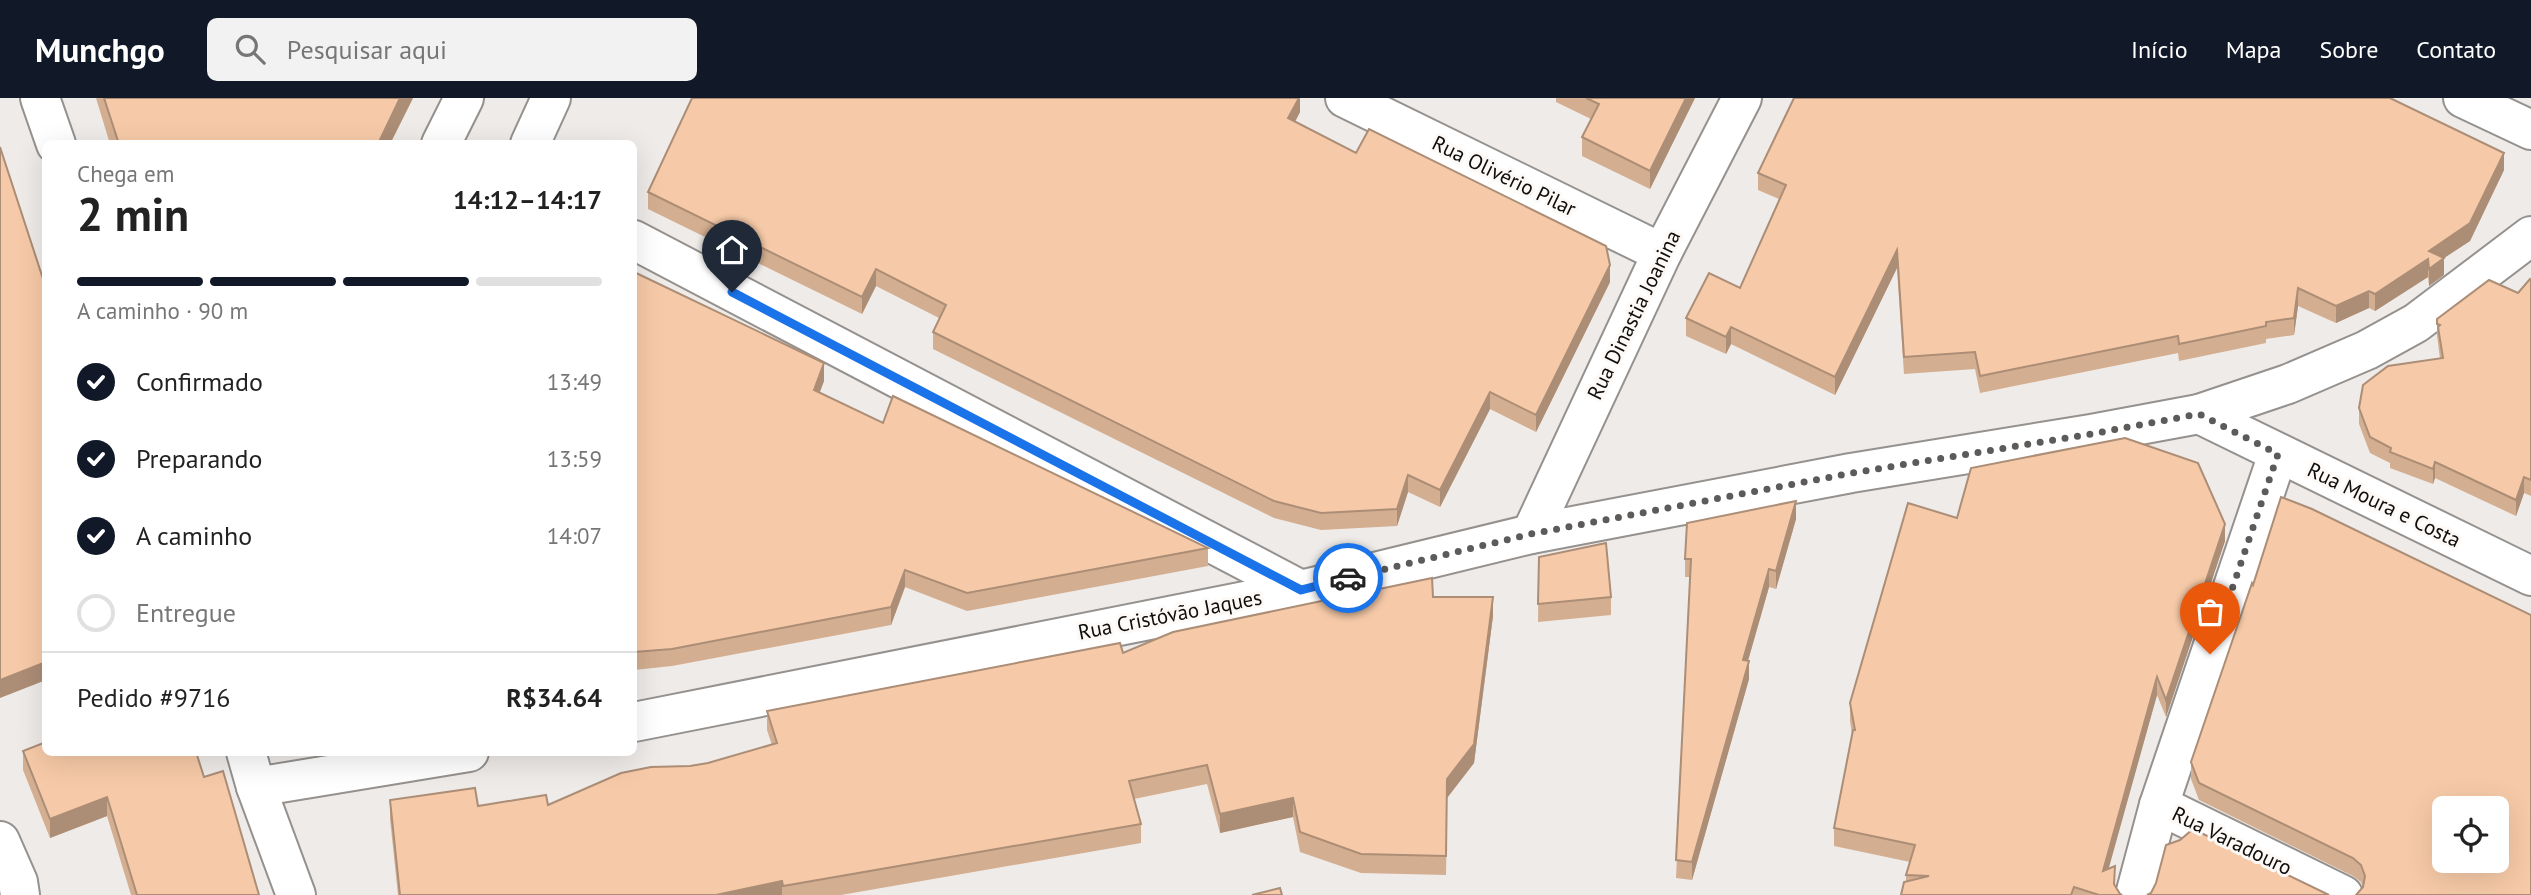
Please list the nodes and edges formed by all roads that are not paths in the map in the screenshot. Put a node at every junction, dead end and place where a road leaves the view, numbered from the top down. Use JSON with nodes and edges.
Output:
{"nodes":[{"id":1,"x":40,"y":98,"type":"edge"},
{"id":2,"x":464,"y":98,"type":"edge"},
{"id":3,"x":551,"y":98,"type":"edge"},
{"id":4,"x":1345,"y":98,"type":"edge"},
{"id":5,"x":1742,"y":98,"type":"edge"},
{"id":6,"x":2463,"y":98,"type":"edge"},
{"id":7,"x":2531,"y":130,"type":"edge"},
{"id":8,"x":55,"y":140,"type":"edge"},
{"id":9,"x":443,"y":140,"type":"edge"},
{"id":10,"x":532,"y":140,"type":"edge"},
{"id":11,"x":2531,"y":236,"type":"edge"},
{"id":12,"x":637,"y":242,"type":"edge"},
{"id":13,"x":1662,"y":253,"type":"junction"},
{"id":14,"x":2199,"y":414,"type":"junction"},
{"id":15,"x":2278,"y":454,"type":"junction"},
{"id":16,"x":1531,"y":534,"type":"junction"},
{"id":17,"x":2531,"y":576,"type":"edge"},
{"id":18,"x":1301,"y":590,"type":"junction"},
{"id":19,"x":637,"y":721,"type":"edge"},
{"id":20,"x":433,"y":756,"type":"edge"},
{"id":21,"x":251,"y":770,"type":"edge"},
{"id":22,"x":2159,"y":805,"type":"junction"},
{"id":23,"x":0,"y":841,"type":"edge"},
{"id":24,"x":16,"y":891,"type":"edge"},
{"id":25,"x":296,"y":895,"type":"edge"},
{"id":26,"x":2135,"y":895,"type":"edge"},
{"id":27,"x":2343,"y":895,"type":"edge"}],
"edges":[{"from":1,"to":8,"type":"street"},
{"from":2,"to":9,"type":"street"},
{"from":3,"to":10,"type":"street"},
{"from":4,"to":13,"type":"street","name":"Rua Olivério Pilar"},
{"from":5,"to":13,"type":"street","name":"Rua Dinastia Joanina"},
{"from":6,"to":7,"type":"street"},
{"from":11,"to":14,"type":"street","name":"Rua Cristóvão Jaques"},
{"from":12,"to":18,"type":"street"},
{"from":13,"to":16,"type":"street","name":"Rua Dinastia Joanina"},
{"from":14,"to":15,"type":"street","name":"Rua Moura e Costa"},
{"from":14,"to":16,"type":"street","name":"Rua Cristóvão Jaques"},
{"from":15,"to":17,"type":"street","name":"Rua Moura e Costa"},
{"from":15,"to":22,"type":"street"},
{"from":16,"to":18,"type":"street","name":"Rua Cristóvão Jaques"},
{"from":18,"to":19,"type":"street","name":"Rua Cristóvão Jaques"},
{"from":20,"to":21,"type":"street"},
{"from":21,"to":25,"type":"street"},
{"from":22,"to":26,"type":"street"},
{"from":22,"to":27,"type":"street","name":"Rua Varadouro"},
{"from":23,"to":24,"type":"street"}]}
